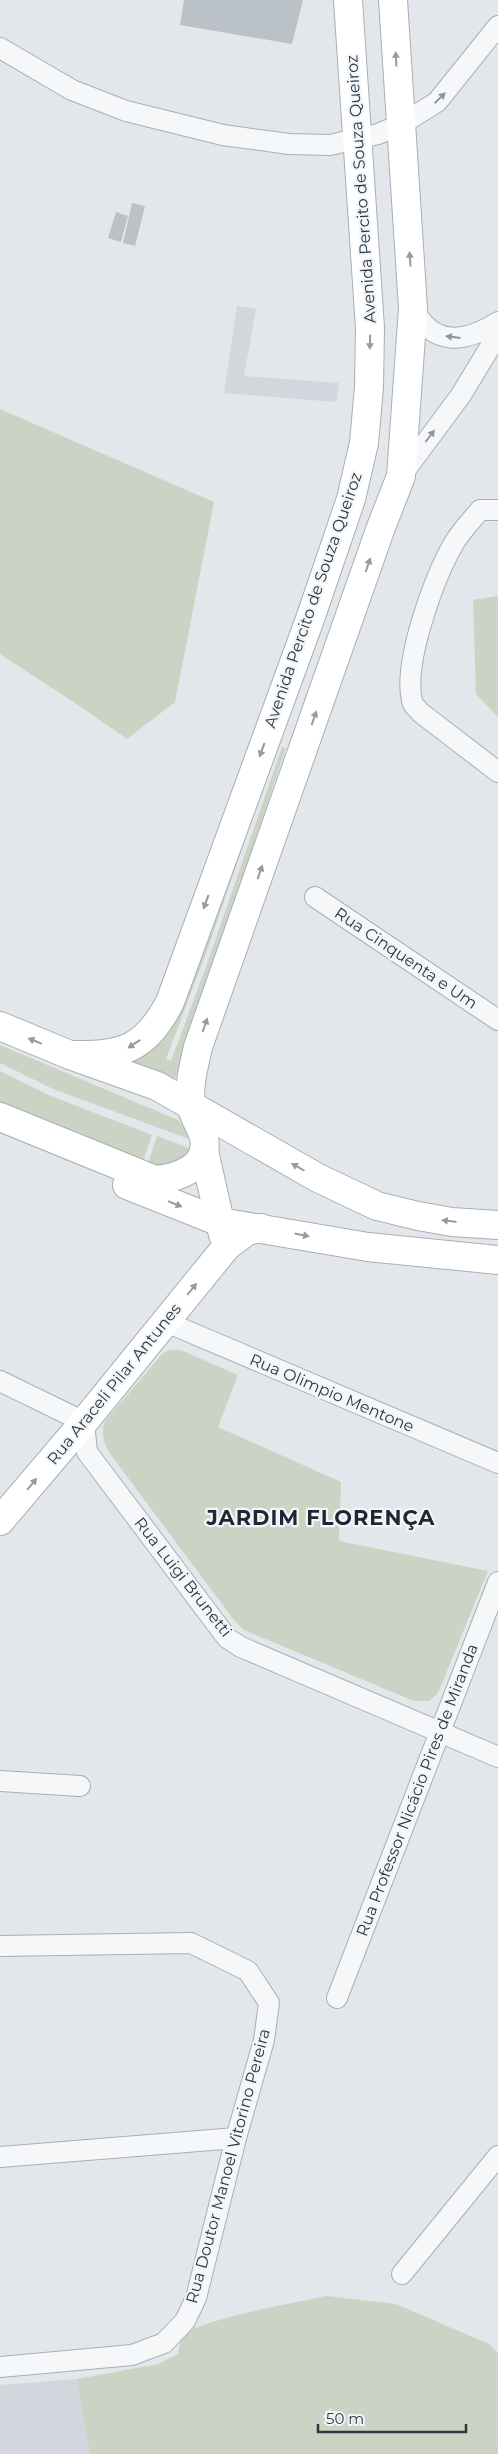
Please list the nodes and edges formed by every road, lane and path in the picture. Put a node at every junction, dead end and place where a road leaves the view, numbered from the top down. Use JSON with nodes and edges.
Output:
{"nodes":[{"id":1,"x":348,"y":0,"type":"edge"},
{"id":2,"x":393,"y":0,"type":"edge"},
{"id":3,"x":498,"y":26,"type":"edge"},
{"id":4,"x":0,"y":48,"type":"edge"},
{"id":5,"x":400,"y":125,"type":"junction"},
{"id":6,"x":358,"y":140,"type":"junction"},
{"id":7,"x":330,"y":145,"type":"junction"},
{"id":8,"x":360,"y":171,"type":"junction"},
{"id":9,"x":413,"y":308,"type":"junction"},
{"id":10,"x":498,"y":322,"type":"edge"},
{"id":11,"x":498,"y":334,"type":"edge"},
{"id":12,"x":401,"y":476,"type":"junction"},
{"id":13,"x":489,"y":510,"type":"edge"},
{"id":14,"x":498,"y":772,"type":"edge"},
{"id":15,"x":315,"y":897,"type":"dead end"},
{"id":16,"x":498,"y":1020,"type":"edge"},
{"id":17,"x":0,"y":1026,"type":"edge"},
{"id":18,"x":196,"y":1054,"type":"junction"},
{"id":19,"x":70,"y":1055,"type":"junction"},
{"id":20,"x":192,"y":1106,"type":"junction"},
{"id":21,"x":0,"y":1118,"type":"edge"},
{"id":22,"x":232,"y":1129,"type":"junction"},
{"id":23,"x":0,"y":1133,"type":"edge"},
{"id":24,"x":204,"y":1151,"type":"junction"},
{"id":25,"x":498,"y":1225,"type":"edge"},
{"id":26,"x":223,"y":1234,"type":"junction"},
{"id":27,"x":498,"y":1260,"type":"edge"},
{"id":28,"x":166,"y":1322,"type":"junction"},
{"id":29,"x":0,"y":1381,"type":"edge"},
{"id":30,"x":84,"y":1422,"type":"junction"},
{"id":31,"x":498,"y":1463,"type":"edge"},
{"id":32,"x":0,"y":1521,"type":"edge"},
{"id":33,"x":498,"y":1582,"type":"edge"},
{"id":34,"x":438,"y":1732,"type":"junction"},
{"id":35,"x":498,"y":1758,"type":"edge"},
{"id":36,"x":0,"y":1780,"type":"edge"},
{"id":37,"x":80,"y":1786,"type":"dead end"},
{"id":38,"x":0,"y":1946,"type":"edge"},
{"id":39,"x":337,"y":1998,"type":"dead end"},
{"id":40,"x":236,"y":2138,"type":"junction"},
{"id":41,"x":498,"y":2156,"type":"edge"},
{"id":42,"x":0,"y":2157,"type":"edge"},
{"id":43,"x":402,"y":2274,"type":"dead end"},
{"id":44,"x":0,"y":2367,"type":"edge"}],
"edges":[{"from":1,"to":6,"type":"main road","name":"Avenida Percito de Souza Queiroz"},
{"from":5,"to":2,"type":"main road","one_way":true},
{"from":5,"to":3,"type":"street","one_way":true},
{"from":4,"to":7,"type":"street"},
{"from":5,"to":6,"type":"street"},
{"from":9,"to":5,"type":"main road","one_way":true},
{"from":6,"to":7,"type":"street"},
{"from":6,"to":8,"type":"main road","name":"Avenida Percito de Souza Queiroz"},
{"from":7,"to":8,"type":"street"},
{"from":8,"to":19,"type":"main road","name":"Avenida Percito de Souza Queiroz","one_way":true},
{"from":10,"to":9,"type":"street","one_way":true},
{"from":9,"to":12,"type":"main road"},
{"from":12,"to":11,"type":"street","one_way":true},
{"from":18,"to":12,"type":"main road","one_way":true},
{"from":13,"to":14,"type":"street"},
{"from":15,"to":16,"type":"street","name":"Rua Cinquenta e Um"},
{"from":19,"to":17,"type":"main road","one_way":true},
{"from":18,"to":20,"type":"main road"},
{"from":18,"to":22,"type":"main road"},
{"from":19,"to":20,"type":"main road"},
{"from":20,"to":22,"type":"main road"},
{"from":20,"to":24,"type":"main road"},
{"from":21,"to":24,"type":"main road"},
{"from":25,"to":22,"type":"main road","one_way":true},
{"from":23,"to":26,"type":"main road","one_way":true},
{"from":24,"to":26,"type":"main road"},
{"from":26,"to":27,"type":"main road","one_way":true},
{"from":28,"to":26,"type":"main road","name":"Rua Araceli Pilar Antunes","one_way":true},
{"from":28,"to":30,"type":"main road","name":"Rua Araceli Pilar Antunes"},
{"from":28,"to":31,"type":"street","name":"Rua Olimpio Mentone"},
{"from":29,"to":30,"type":"street"},
{"from":32,"to":30,"type":"main road","name":"Rua Araceli Pilar Antunes","one_way":true},
{"from":30,"to":34,"type":"street","name":"Rua Luigi Brunetti"},
{"from":33,"to":34,"type":"street","name":"Rua Professor Nicácio Pires de Miranda"},
{"from":34,"to":35,"type":"street","name":"Rua Luigi Brunetti"},
{"from":34,"to":39,"type":"street","name":"Rua Professor Nicácio Pires de Miranda"},
{"from":36,"to":37,"type":"street"},
{"from":38,"to":40,"type":"street","name":"Rua Doutor Manoel Vitorino Pereira"},
{"from":40,"to":42,"type":"street"},
{"from":40,"to":44,"type":"street","name":"Rua Doutor Manoel Vitorino Pereira"},
{"from":41,"to":43,"type":"street"}]}
